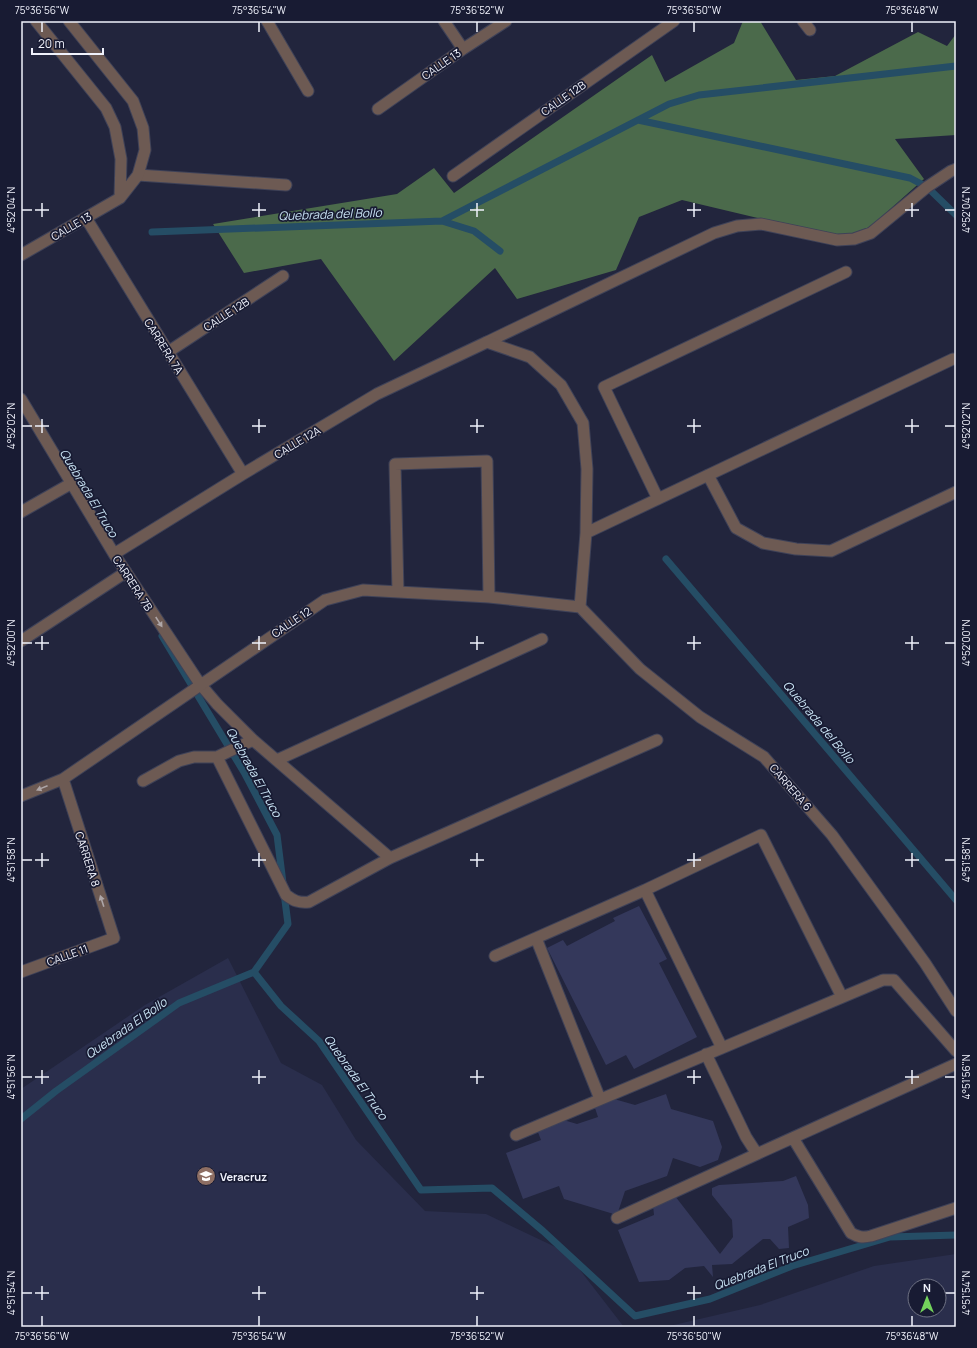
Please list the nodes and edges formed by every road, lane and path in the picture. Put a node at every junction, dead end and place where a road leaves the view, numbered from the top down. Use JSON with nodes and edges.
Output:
{"nodes":[{"id":1,"x":36,"y":21,"type":"edge"},
{"id":2,"x":69,"y":21,"type":"edge"},
{"id":3,"x":267,"y":21,"type":"edge"},
{"id":4,"x":444,"y":21,"type":"edge"},
{"id":5,"x":506,"y":21,"type":"edge"},
{"id":6,"x":674,"y":21,"type":"edge"},
{"id":7,"x":803,"y":21,"type":"edge"},
{"id":8,"x":810,"y":30,"type":"dead end"},
{"id":9,"x":463,"y":49,"type":"junction"},
{"id":10,"x":308,"y":91,"type":"dead end"},
{"id":11,"x":378,"y":109,"type":"dead end"},
{"id":12,"x":956,"y":169,"type":"edge"},
{"id":13,"x":138,"y":175,"type":"junction"},
{"id":14,"x":453,"y":176,"type":"dead end"},
{"id":15,"x":286,"y":185,"type":"dead end"},
{"id":16,"x":120,"y":198,"type":"junction"},
{"id":17,"x":86,"y":218,"type":"junction"},
{"id":18,"x":21,"y":255,"type":"edge"},
{"id":19,"x":846,"y":272,"type":"dead end"},
{"id":20,"x":283,"y":276,"type":"dead end"},
{"id":21,"x":487,"y":342,"type":"junction"},
{"id":22,"x":168,"y":352,"type":"junction"},
{"id":23,"x":953,"y":359,"type":"dead end"},
{"id":24,"x":21,"y":398,"type":"edge"},
{"id":25,"x":243,"y":474,"type":"junction"},
{"id":26,"x":708,"y":475,"type":"junction"},
{"id":27,"x":72,"y":483,"type":"junction"},
{"id":28,"x":956,"y":492,"type":"edge"},
{"id":29,"x":658,"y":499,"type":"junction"},
{"id":30,"x":21,"y":512,"type":"edge"},
{"id":31,"x":586,"y":533,"type":"junction"},
{"id":32,"x":114,"y":554,"type":"junction"},
{"id":33,"x":126,"y":572,"type":"junction"},
{"id":34,"x":398,"y":592,"type":"junction"},
{"id":35,"x":489,"y":597,"type":"junction"},
{"id":36,"x":580,"y":607,"type":"junction"},
{"id":37,"x":542,"y":639,"type":"dead end"},
{"id":38,"x":21,"y":641,"type":"edge"},
{"id":39,"x":200,"y":684,"type":"junction"},
{"id":40,"x":253,"y":740,"type":"junction"},
{"id":41,"x":657,"y":740,"type":"dead end"},
{"id":42,"x":217,"y":757,"type":"junction"},
{"id":43,"x":277,"y":760,"type":"junction"},
{"id":44,"x":62,"y":779,"type":"junction"},
{"id":45,"x":143,"y":781,"type":"dead end"},
{"id":46,"x":21,"y":796,"type":"edge"},
{"id":47,"x":390,"y":858,"type":"junction"},
{"id":48,"x":645,"y":890,"type":"junction"},
{"id":49,"x":114,"y":938,"type":"joint"},
{"id":50,"x":536,"y":938,"type":"junction"},
{"id":51,"x":495,"y":956,"type":"dead end"},
{"id":52,"x":21,"y":972,"type":"edge"},
{"id":53,"x":842,"y":997,"type":"junction"},
{"id":54,"x":956,"y":1011,"type":"edge"},
{"id":55,"x":722,"y":1048,"type":"junction"},
{"id":56,"x":956,"y":1051,"type":"edge"},
{"id":57,"x":706,"y":1054,"type":"junction"},
{"id":58,"x":956,"y":1064,"type":"edge"},
{"id":59,"x":600,"y":1099,"type":"junction"},
{"id":60,"x":516,"y":1135,"type":"dead end"},
{"id":61,"x":794,"y":1138,"type":"junction"},
{"id":62,"x":757,"y":1154,"type":"junction"},
{"id":63,"x":956,"y":1208,"type":"edge"},
{"id":64,"x":617,"y":1218,"type":"dead end"}],
"edges":[{"from":1,"to":16,"type":"street"},
{"from":2,"to":13,"type":"street"},
{"from":3,"to":10,"type":"street"},
{"from":4,"to":9,"type":"street"},
{"from":5,"to":9,"type":"street","name":"CALLE 13"},
{"from":6,"to":14,"type":"street","name":"CALLE 12B"},
{"from":7,"to":8,"type":"street"},
{"from":9,"to":11,"type":"street","name":"CALLE 13"},
{"from":12,"to":21,"type":"street","name":"CALLE 12A"},
{"from":13,"to":15,"type":"street"},
{"from":13,"to":16,"type":"street"},
{"from":16,"to":17,"type":"street","name":"CALLE 13"},
{"from":17,"to":18,"type":"street","name":"CALLE 13"},
{"from":17,"to":22,"type":"street","name":"CARRERA 7A"},
{"from":19,"to":29,"type":"street"},
{"from":20,"to":22,"type":"street","name":"CALLE 12B"},
{"from":21,"to":25,"type":"street","name":"CALLE 12A"},
{"from":21,"to":31,"type":"street"},
{"from":22,"to":25,"type":"street","name":"CARRERA 7A"},
{"from":23,"to":26,"type":"street"},
{"from":24,"to":27,"type":"street","name":"CARRERA 7B"},
{"from":25,"to":32,"type":"street","name":"CALLE 12A"},
{"from":26,"to":28,"type":"street"},
{"from":26,"to":29,"type":"street"},
{"from":27,"to":30,"type":"street"},
{"from":27,"to":32,"type":"street","name":"CARRERA 7B"},
{"from":29,"to":31,"type":"street"},
{"from":31,"to":36,"type":"street"},
{"from":32,"to":33,"type":"street","name":"CARRERA 7B"},
{"from":33,"to":38,"type":"street"},
{"from":33,"to":39,"type":"street","name":"CARRERA 7B","one_way":true},
{"from":34,"to":35,"type":"street","name":"CALLE 12"},
{"from":34,"to":35,"type":"street"},
{"from":34,"to":39,"type":"street","name":"CALLE 12"},
{"from":35,"to":36,"type":"street","name":"CALLE 12"},
{"from":36,"to":54,"type":"street","name":"CARRERA 6"},
{"from":37,"to":43,"type":"street"},
{"from":39,"to":40,"type":"street","name":"CARRERA 7B"},
{"from":39,"to":44,"type":"street","name":"CALLE 12"},
{"from":40,"to":42,"type":"street"},
{"from":40,"to":43,"type":"street","name":"CARRERA 7B"},
{"from":41,"to":47,"type":"street"},
{"from":42,"to":45,"type":"street"},
{"from":42,"to":47,"type":"street"},
{"from":43,"to":47,"type":"street","name":"CARRERA 7B"},
{"from":44,"to":46,"type":"street","name":"CALLE 12","one_way":true},
{"from":49,"to":44,"type":"street","name":"CARRERA 8","one_way":true},
{"from":48,"to":50,"type":"street"},
{"from":48,"to":53,"type":"street"},
{"from":48,"to":55,"type":"street"},
{"from":49,"to":52,"type":"street","name":"CALLE 11"},
{"from":50,"to":51,"type":"street"},
{"from":50,"to":59,"type":"street"},
{"from":53,"to":55,"type":"street"},
{"from":53,"to":56,"type":"street"},
{"from":55,"to":57,"type":"street"},
{"from":57,"to":59,"type":"street"},
{"from":57,"to":62,"type":"street"},
{"from":58,"to":61,"type":"street"},
{"from":59,"to":60,"type":"street"},
{"from":61,"to":62,"type":"street"},
{"from":61,"to":63,"type":"street"},
{"from":62,"to":64,"type":"street"}]}
